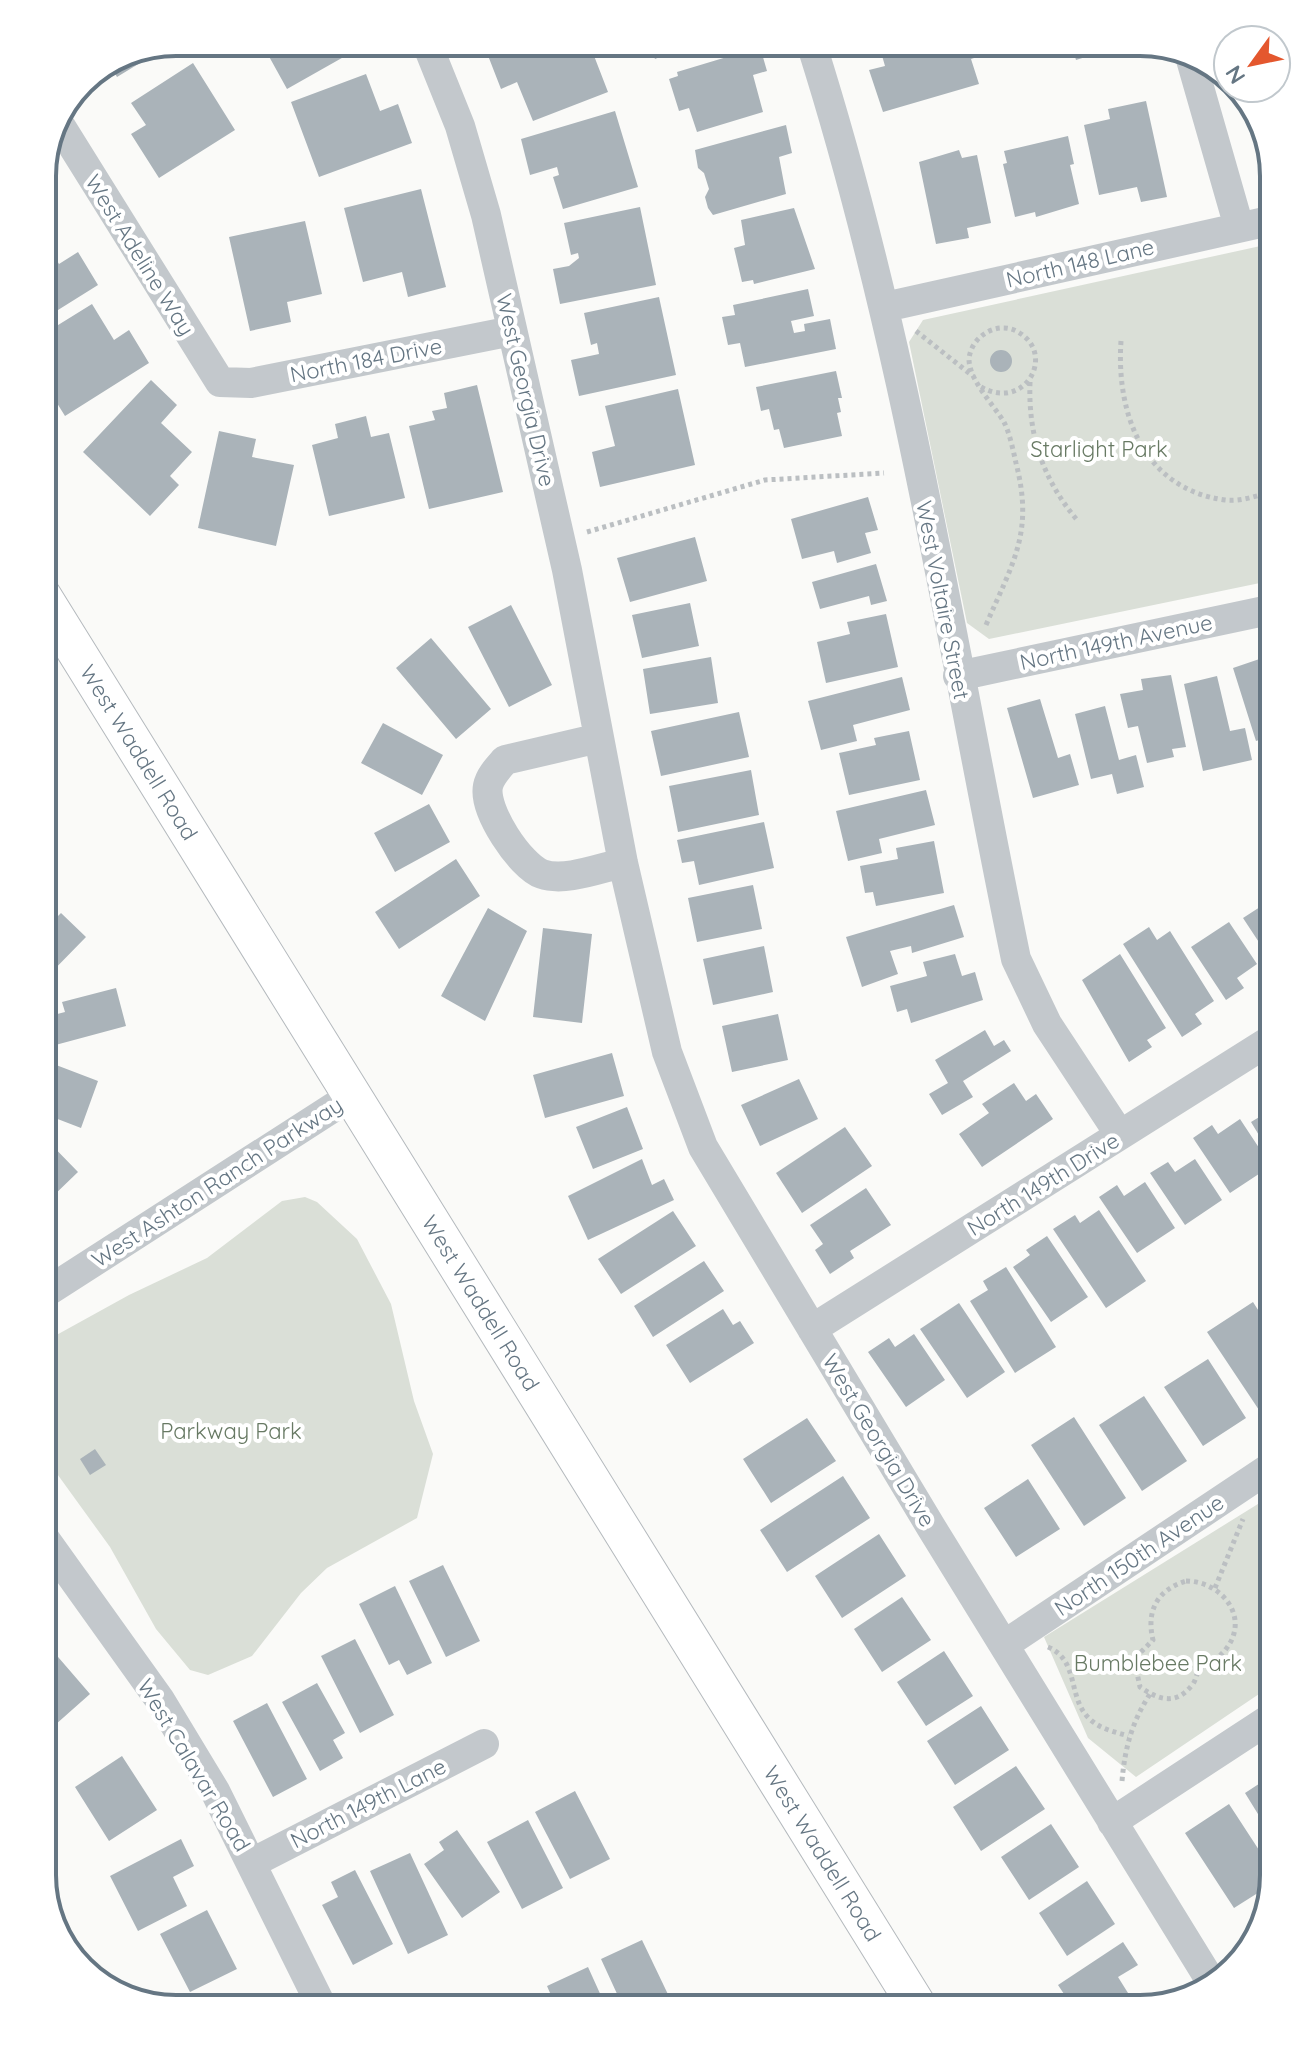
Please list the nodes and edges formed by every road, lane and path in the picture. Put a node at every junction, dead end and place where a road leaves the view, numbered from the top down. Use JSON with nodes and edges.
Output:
{"nodes":[{"id":1,"x":432,"y":56,"type":"edge"},
{"id":2,"x":815,"y":56,"type":"edge"},
{"id":3,"x":1194,"y":68,"type":"edge"},
{"id":4,"x":64,"y":132,"type":"edge"},
{"id":5,"x":1260,"y":223,"type":"edge"},
{"id":6,"x":1239,"y":227,"type":"junction"},
{"id":7,"x":885,"y":307,"type":"junction"},
{"id":8,"x":912,"y":328,"type":"dead end"},
{"id":9,"x":512,"y":331,"type":"junction"},
{"id":10,"x":1121,"y":341,"type":"dead end"},
{"id":11,"x":974,"y":378,"type":"junction"},
{"id":12,"x":1030,"y":380,"type":"junction"},
{"id":13,"x":220,"y":382,"type":"joint"},
{"id":14,"x":981,"y":387,"type":"junction"},
{"id":15,"x":884,"y":473,"type":"dead end"},
{"id":16,"x":1260,"y":494,"type":"edge"},
{"id":17,"x":1077,"y":520,"type":"dead end"},
{"id":18,"x":587,"y":532,"type":"dead end"},
{"id":19,"x":1260,"y":612,"type":"edge"},
{"id":20,"x":56,"y":619,"type":"edge"},
{"id":21,"x":986,"y":625,"type":"dead end"},
{"id":22,"x":958,"y":676,"type":"junction"},
{"id":23,"x":599,"y":738,"type":"junction"},
{"id":24,"x":623,"y":863,"type":"junction"},
{"id":25,"x":1260,"y":1047,"type":"edge"},
{"id":26,"x":351,"y":1096,"type":"junction"},
{"id":27,"x":1120,"y":1135,"type":"junction"},
{"id":28,"x":56,"y":1286,"type":"edge"},
{"id":29,"x":812,"y":1329,"type":"junction"},
{"id":30,"x":1260,"y":1474,"type":"edge"},
{"id":31,"x":1248,"y":1512,"type":"dead end"},
{"id":32,"x":56,"y":1563,"type":"edge"},
{"id":33,"x":1215,"y":1588,"type":"junction"},
{"id":34,"x":1004,"y":1645,"type":"junction"},
{"id":35,"x":1038,"y":1645,"type":"dead end"},
{"id":36,"x":1150,"y":1694,"type":"junction"},
{"id":37,"x":1260,"y":1725,"type":"edge"},
{"id":38,"x":1128,"y":1736,"type":"junction"},
{"id":39,"x":484,"y":1744,"type":"dead end"},
{"id":40,"x":1122,"y":1781,"type":"dead end"},
{"id":41,"x":1112,"y":1822,"type":"junction"},
{"id":42,"x":252,"y":1863,"type":"junction"},
{"id":43,"x":1207,"y":1974,"type":"edge"},
{"id":44,"x":316,"y":1995,"type":"edge"},
{"id":45,"x":910,"y":1995,"type":"edge"}],
"edges":[{"from":1,"to":9,"type":"street","name":"West Georgia Drive"},
{"from":2,"to":7,"type":"street","name":"West Voltaire Street"},
{"from":3,"to":6,"type":"street"},
{"from":4,"to":13,"type":"street","name":"West Adeline Way"},
{"from":5,"to":6,"type":"street","name":"North 148 Lane"},
{"from":6,"to":7,"type":"street","name":"North 148 Lane"},
{"from":7,"to":22,"type":"street","name":"West Voltaire Street"},
{"from":8,"to":11,"type":"path"},
{"from":9,"to":13,"type":"street","name":"North 184 Drive"},
{"from":9,"to":23,"type":"street","name":"West Georgia Drive"},
{"from":10,"to":16,"type":"path"},
{"from":11,"to":12,"type":"path"},
{"from":11,"to":14,"type":"path"},
{"from":12,"to":14,"type":"path"},
{"from":12,"to":17,"type":"path"},
{"from":14,"to":21,"type":"path"},
{"from":15,"to":18,"type":"path"},
{"from":19,"to":22,"type":"street","name":"North 149th Avenue"},
{"from":20,"to":26,"type":"main road","name":"West Waddell Road"},
{"from":22,"to":27,"type":"street","name":"West Voltaire Street"},
{"from":23,"to":24,"type":"street","name":"West Georgia Drive"},
{"from":23,"to":24,"type":"street"},
{"from":24,"to":29,"type":"street","name":"West Georgia Drive"},
{"from":25,"to":27,"type":"street","name":"North 149th Drive"},
{"from":26,"to":28,"type":"street","name":"West Ashton Ranch Parkway"},
{"from":26,"to":45,"type":"main road","name":"West Waddell Road"},
{"from":27,"to":29,"type":"street","name":"North 149th Drive"},
{"from":29,"to":34,"type":"street","name":"West Georgia Drive"},
{"from":30,"to":34,"type":"street","name":"North 150th Avenue"},
{"from":31,"to":33,"type":"path"},
{"from":32,"to":42,"type":"street","name":"West Calavar Road"},
{"from":33,"to":36,"type":"path"},
{"from":33,"to":36,"type":"path"},
{"from":34,"to":41,"type":"street","name":"West Georgia Drive"},
{"from":35,"to":38,"type":"path"},
{"from":36,"to":38,"type":"path"},
{"from":37,"to":41,"type":"street"},
{"from":38,"to":40,"type":"path"},
{"from":39,"to":42,"type":"street","name":"North 149th Lane"},
{"from":41,"to":43,"type":"street","name":"West Georgia Drive"},
{"from":42,"to":44,"type":"street","name":"West Calavar Road"}]}
